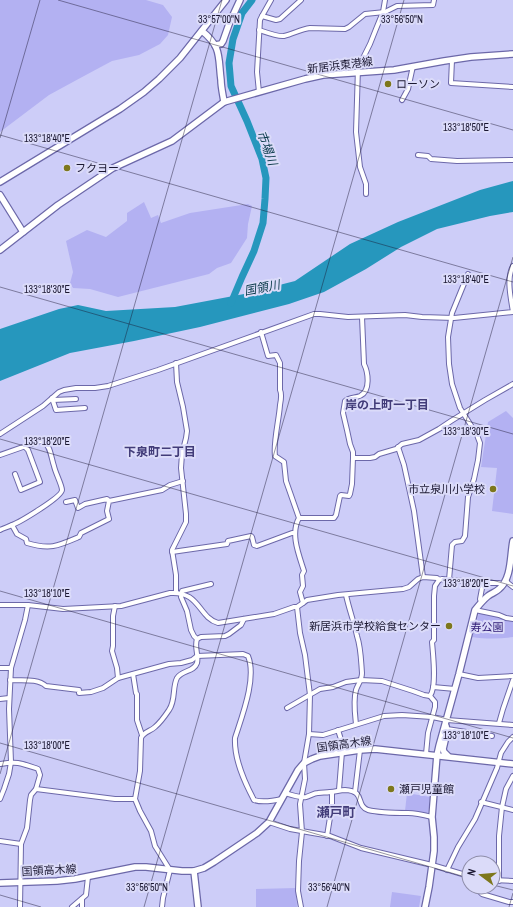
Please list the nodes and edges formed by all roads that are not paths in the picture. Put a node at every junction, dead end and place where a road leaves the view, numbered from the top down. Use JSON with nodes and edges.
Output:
{"nodes":[{"id":1,"x":226,"y":0,"type":"edge"},
{"id":2,"x":240,"y":0,"type":"edge"},
{"id":3,"x":271,"y":0,"type":"edge"},
{"id":4,"x":302,"y":0,"type":"edge"},
{"id":5,"x":385,"y":0,"type":"edge"},
{"id":6,"x":434,"y":0,"type":"edge"},
{"id":7,"x":382,"y":12,"type":"junction"},
{"id":8,"x":262,"y":16,"type":"junction"},
{"id":9,"x":259,"y":30,"type":"junction"},
{"id":10,"x":202,"y":32,"type":"junction"},
{"id":11,"x":215,"y":45,"type":"junction"},
{"id":12,"x":513,"y":54,"type":"edge"},
{"id":13,"x":452,"y":60,"type":"junction"},
{"id":14,"x":413,"y":66,"type":"junction"},
{"id":15,"x":358,"y":72,"type":"junction"},
{"id":16,"x":513,"y":87,"type":"edge"},
{"id":17,"x":257,"y":93,"type":"junction"},
{"id":18,"x":402,"y":100,"type":"dead end"},
{"id":19,"x":226,"y":102,"type":"junction"},
{"id":20,"x":418,"y":155,"type":"dead end"},
{"id":21,"x":513,"y":160,"type":"edge"},
{"id":22,"x":0,"y":182,"type":"edge"},
{"id":23,"x":366,"y":194,"type":"dead end"},
{"id":24,"x":0,"y":195,"type":"edge"},
{"id":25,"x":22,"y":232,"type":"junction"},
{"id":26,"x":0,"y":250,"type":"edge"},
{"id":27,"x":513,"y":266,"type":"edge"},
{"id":28,"x":468,"y":274,"type":"dead end"},
{"id":29,"x":513,"y":312,"type":"edge"},
{"id":30,"x":362,"y":317,"type":"junction"},
{"id":31,"x":451,"y":318,"type":"junction"},
{"id":32,"x":261,"y":332,"type":"junction"},
{"id":33,"x":176,"y":363,"type":"junction"},
{"id":34,"x":513,"y":384,"type":"edge"},
{"id":35,"x":53,"y":399,"type":"junction"},
{"id":36,"x":76,"y":399,"type":"dead end"},
{"id":37,"x":85,"y":408,"type":"dead end"},
{"id":38,"x":463,"y":414,"type":"junction"},
{"id":39,"x":0,"y":434,"type":"edge"},
{"id":40,"x":25,"y":447,"type":"junction"},
{"id":41,"x":398,"y":447,"type":"junction"},
{"id":42,"x":0,"y":455,"type":"edge"},
{"id":43,"x":354,"y":458,"type":"junction"},
{"id":44,"x":15,"y":474,"type":"dead end"},
{"id":45,"x":183,"y":481,"type":"junction"},
{"id":46,"x":109,"y":501,"type":"junction"},
{"id":47,"x":66,"y":502,"type":"dead end"},
{"id":48,"x":299,"y":518,"type":"junction"},
{"id":49,"x":12,"y":525,"type":"junction"},
{"id":50,"x":0,"y":530,"type":"edge"},
{"id":51,"x":295,"y":533,"type":"junction"},
{"id":52,"x":513,"y":541,"type":"edge"},
{"id":53,"x":172,"y":552,"type":"junction"},
{"id":54,"x":423,"y":577,"type":"junction"},
{"id":55,"x":439,"y":580,"type":"junction"},
{"id":56,"x":449,"y":580,"type":"junction"},
{"id":57,"x":506,"y":580,"type":"junction"},
{"id":58,"x":483,"y":583,"type":"junction"},
{"id":59,"x":210,"y":584,"type":"dead end"},
{"id":60,"x":503,"y":585,"type":"junction"},
{"id":61,"x":513,"y":587,"type":"edge"},
{"id":62,"x":179,"y":593,"type":"junction"},
{"id":63,"x":346,"y":595,"type":"junction"},
{"id":64,"x":303,"y":602,"type":"junction"},
{"id":65,"x":481,"y":602,"type":"junction"},
{"id":66,"x":0,"y":605,"type":"edge"},
{"id":67,"x":28,"y":605,"type":"junction"},
{"id":68,"x":115,"y":606,"type":"junction"},
{"id":69,"x":297,"y":607,"type":"junction"},
{"id":70,"x":475,"y":610,"type":"junction"},
{"id":71,"x":244,"y":619,"type":"junction"},
{"id":72,"x":513,"y":619,"type":"edge"},
{"id":73,"x":197,"y":639,"type":"junction"},
{"id":74,"x":197,"y":656,"type":"junction"},
{"id":75,"x":0,"y":668,"type":"edge"},
{"id":76,"x":12,"y":668,"type":"junction"},
{"id":77,"x":133,"y":674,"type":"junction"},
{"id":78,"x":459,"y":674,"type":"junction"},
{"id":79,"x":513,"y":676,"type":"edge"},
{"id":80,"x":118,"y":678,"type":"junction"},
{"id":81,"x":10,"y":680,"type":"junction"},
{"id":82,"x":361,"y":680,"type":"junction"},
{"id":83,"x":513,"y":680,"type":"edge"},
{"id":84,"x":433,"y":687,"type":"junction"},
{"id":85,"x":455,"y":689,"type":"junction"},
{"id":86,"x":310,"y":695,"type":"junction"},
{"id":87,"x":430,"y":696,"type":"junction"},
{"id":88,"x":9,"y":698,"type":"junction"},
{"id":89,"x":0,"y":699,"type":"edge"},
{"id":90,"x":287,"y":708,"type":"dead end"},
{"id":91,"x":432,"y":717,"type":"junction"},
{"id":92,"x":499,"y":723,"type":"junction"},
{"id":93,"x":356,"y":724,"type":"junction"},
{"id":94,"x":446,"y":724,"type":"junction"},
{"id":95,"x":513,"y":724,"type":"edge"},
{"id":96,"x":338,"y":730,"type":"junction"},
{"id":97,"x":309,"y":734,"type":"junction"},
{"id":98,"x":142,"y":735,"type":"junction"},
{"id":99,"x":492,"y":736,"type":"dead end"},
{"id":100,"x":513,"y":737,"type":"edge"},
{"id":101,"x":360,"y":750,"type":"junction"},
{"id":102,"x":344,"y":752,"type":"junction"},
{"id":103,"x":426,"y":754,"type":"junction"},
{"id":104,"x":437,"y":755,"type":"junction"},
{"id":105,"x":448,"y":756,"type":"junction"},
{"id":106,"x":10,"y":762,"type":"junction"},
{"id":107,"x":498,"y":762,"type":"junction"},
{"id":108,"x":304,"y":763,"type":"junction"},
{"id":109,"x":0,"y":764,"type":"edge"},
{"id":110,"x":513,"y":764,"type":"edge"},
{"id":111,"x":513,"y":776,"type":"edge"},
{"id":112,"x":36,"y":789,"type":"junction"},
{"id":113,"x":339,"y":790,"type":"junction"},
{"id":114,"x":332,"y":792,"type":"junction"},
{"id":115,"x":355,"y":792,"type":"junction"},
{"id":116,"x":284,"y":796,"type":"junction"},
{"id":117,"x":301,"y":797,"type":"junction"},
{"id":118,"x":0,"y":799,"type":"edge"},
{"id":119,"x":135,"y":799,"type":"junction"},
{"id":120,"x":482,"y":802,"type":"junction"},
{"id":121,"x":502,"y":807,"type":"junction"},
{"id":122,"x":513,"y":810,"type":"edge"},
{"id":123,"x":432,"y":817,"type":"junction"},
{"id":124,"x":269,"y":822,"type":"junction"},
{"id":125,"x":302,"y":832,"type":"junction"},
{"id":126,"x":327,"y":836,"type":"junction"},
{"id":127,"x":0,"y":841,"type":"edge"},
{"id":128,"x":21,"y":844,"type":"junction"},
{"id":129,"x":499,"y":855,"type":"edge"},
{"id":130,"x":432,"y":865,"type":"junction"},
{"id":131,"x":170,"y":870,"type":"junction"},
{"id":132,"x":447,"y":870,"type":"junction"},
{"id":133,"x":194,"y":871,"type":"junction"},
{"id":134,"x":461,"y":874,"type":"edge"},
{"id":135,"x":88,"y":877,"type":"junction"},
{"id":136,"x":501,"y":881,"type":"edge"},
{"id":137,"x":513,"y":881,"type":"edge"},
{"id":138,"x":21,"y":882,"type":"junction"},
{"id":139,"x":0,"y":883,"type":"edge"},
{"id":140,"x":485,"y":895,"type":"edge"},
{"id":141,"x":82,"y":899,"type":"junction"},
{"id":142,"x":513,"y":902,"type":"edge"},
{"id":143,"x":20,"y":907,"type":"edge"},
{"id":144,"x":72,"y":907,"type":"edge"},
{"id":145,"x":82,"y":907,"type":"edge"},
{"id":146,"x":162,"y":907,"type":"edge"},
{"id":147,"x":198,"y":907,"type":"edge"},
{"id":148,"x":301,"y":907,"type":"edge"},
{"id":149,"x":425,"y":907,"type":"edge"}],
"edges":[{"from":1,"to":10,"type":"main road"},
{"from":2,"to":11,"type":"main road"},
{"from":3,"to":8,"type":"street"},
{"from":4,"to":8,"type":"street"},
{"from":5,"to":7,"type":"street"},
{"from":6,"to":7,"type":"street"},
{"from":7,"to":9,"type":"street"},
{"from":7,"to":15,"type":"street"},
{"from":8,"to":9,"type":"street"},
{"from":9,"to":17,"type":"street"},
{"from":10,"to":11,"type":"main road"},
{"from":10,"to":22,"type":"main road"},
{"from":11,"to":19,"type":"main road"},
{"from":12,"to":13,"type":"main road","name":"新居浜東港線"},
{"from":13,"to":14,"type":"main road","name":"新居浜東港線"},
{"from":13,"to":16,"type":"street"},
{"from":14,"to":15,"type":"main road","name":"新居浜東港線"},
{"from":14,"to":18,"type":"street"},
{"from":15,"to":17,"type":"main road","name":"新居浜東港線"},
{"from":15,"to":23,"type":"street"},
{"from":17,"to":19,"type":"main road","name":"新居浜東港線"},
{"from":19,"to":25,"type":"main road"},
{"from":20,"to":21,"type":"street"},
{"from":24,"to":25,"type":"main road"},
{"from":25,"to":26,"type":"main road"},
{"from":27,"to":29,"type":"street"},
{"from":28,"to":31,"type":"street"},
{"from":29,"to":31,"type":"street"},
{"from":30,"to":31,"type":"street"},
{"from":30,"to":32,"type":"street"},
{"from":30,"to":43,"type":"street"},
{"from":31,"to":38,"type":"street"},
{"from":32,"to":33,"type":"street"},
{"from":32,"to":48,"type":"street"},
{"from":33,"to":35,"type":"street"},
{"from":33,"to":45,"type":"street"},
{"from":34,"to":38,"type":"street"},
{"from":35,"to":36,"type":"street"},
{"from":35,"to":37,"type":"street"},
{"from":35,"to":39,"type":"street"},
{"from":38,"to":41,"type":"street"},
{"from":38,"to":56,"type":"street"},
{"from":40,"to":42,"type":"street"},
{"from":40,"to":44,"type":"street"},
{"from":40,"to":49,"type":"street"},
{"from":41,"to":43,"type":"street"},
{"from":41,"to":54,"type":"street"},
{"from":43,"to":48,"type":"street"},
{"from":45,"to":46,"type":"street"},
{"from":45,"to":53,"type":"street"},
{"from":46,"to":47,"type":"street"},
{"from":46,"to":49,"type":"street"},
{"from":48,"to":51,"type":"street"},
{"from":49,"to":50,"type":"street"},
{"from":51,"to":53,"type":"street"},
{"from":51,"to":64,"type":"street"},
{"from":52,"to":57,"type":"main road"},
{"from":53,"to":62,"type":"street"},
{"from":54,"to":55,"type":"street"},
{"from":54,"to":63,"type":"street"},
{"from":55,"to":56,"type":"street"},
{"from":55,"to":84,"type":"street"},
{"from":56,"to":58,"type":"street"},
{"from":57,"to":60,"type":"main road"},
{"from":57,"to":61,"type":"street"},
{"from":58,"to":60,"type":"street"},
{"from":58,"to":65,"type":"street"},
{"from":59,"to":62,"type":"street"},
{"from":60,"to":65,"type":"main road"},
{"from":62,"to":68,"type":"street"},
{"from":62,"to":71,"type":"street"},
{"from":62,"to":73,"type":"street"},
{"from":63,"to":64,"type":"street"},
{"from":63,"to":82,"type":"street"},
{"from":64,"to":69,"type":"street"},
{"from":65,"to":70,"type":"main road"},
{"from":66,"to":67,"type":"street"},
{"from":67,"to":68,"type":"street"},
{"from":67,"to":76,"type":"street"},
{"from":68,"to":80,"type":"street"},
{"from":69,"to":71,"type":"street"},
{"from":69,"to":86,"type":"street"},
{"from":70,"to":72,"type":"street"},
{"from":70,"to":78,"type":"main road"},
{"from":71,"to":73,"type":"street"},
{"from":73,"to":74,"type":"street"},
{"from":74,"to":77,"type":"street"},
{"from":74,"to":98,"type":"street"},
{"from":74,"to":116,"type":"street"},
{"from":75,"to":76,"type":"street"},
{"from":76,"to":81,"type":"street"},
{"from":77,"to":80,"type":"street"},
{"from":77,"to":98,"type":"street"},
{"from":78,"to":79,"type":"street"},
{"from":78,"to":85,"type":"main road"},
{"from":80,"to":81,"type":"street"},
{"from":81,"to":88,"type":"street"},
{"from":82,"to":86,"type":"street"},
{"from":82,"to":87,"type":"street"},
{"from":82,"to":93,"type":"street"},
{"from":83,"to":92,"type":"street"},
{"from":84,"to":85,"type":"street"},
{"from":84,"to":87,"type":"street"},
{"from":85,"to":94,"type":"main road"},
{"from":86,"to":90,"type":"street"},
{"from":86,"to":97,"type":"street"},
{"from":87,"to":91,"type":"street"},
{"from":88,"to":89,"type":"street"},
{"from":88,"to":106,"type":"street"},
{"from":91,"to":93,"type":"street"},
{"from":91,"to":94,"type":"street"},
{"from":91,"to":103,"type":"street"},
{"from":92,"to":94,"type":"street"},
{"from":92,"to":95,"type":"street"},
{"from":93,"to":96,"type":"street"},
{"from":94,"to":99,"type":"street"},
{"from":94,"to":104,"type":"main road"},
{"from":94,"to":105,"type":"main road"},
{"from":96,"to":97,"type":"street"},
{"from":96,"to":102,"type":"street"},
{"from":97,"to":108,"type":"street"},
{"from":98,"to":119,"type":"street"},
{"from":100,"to":107,"type":"street"},
{"from":101,"to":102,"type":"main road","name":"国領高木線"},
{"from":101,"to":103,"type":"main road","name":"国領高木線"},
{"from":101,"to":115,"type":"street"},
{"from":102,"to":108,"type":"main road","name":"国領高木線"},
{"from":102,"to":113,"type":"street"},
{"from":103,"to":104,"type":"main road","name":"国領高木線"},
{"from":104,"to":105,"type":"main road","name":"国領高木線"},
{"from":104,"to":123,"type":"main road"},
{"from":105,"to":107,"type":"main road","name":"国領高木線"},
{"from":106,"to":109,"type":"street"},
{"from":106,"to":112,"type":"street"},
{"from":106,"to":118,"type":"street"},
{"from":107,"to":110,"type":"main road","name":"国領高木線"},
{"from":107,"to":120,"type":"street"},
{"from":108,"to":116,"type":"main road","name":"国領高木線"},
{"from":108,"to":117,"type":"street"},
{"from":111,"to":121,"type":"street"},
{"from":112,"to":119,"type":"street"},
{"from":112,"to":128,"type":"street"},
{"from":113,"to":114,"type":"street"},
{"from":113,"to":115,"type":"street"},
{"from":114,"to":117,"type":"street"},
{"from":114,"to":126,"type":"street"},
{"from":115,"to":123,"type":"street"},
{"from":116,"to":117,"type":"street"},
{"from":116,"to":124,"type":"main road","name":"国領高木線"},
{"from":117,"to":125,"type":"street"},
{"from":119,"to":131,"type":"street"},
{"from":120,"to":121,"type":"street"},
{"from":120,"to":132,"type":"street"},
{"from":121,"to":122,"type":"street"},
{"from":121,"to":129,"type":"street"},
{"from":123,"to":130,"type":"main road"},
{"from":124,"to":125,"type":"street"},
{"from":124,"to":133,"type":"main road","name":"国領高木線"},
{"from":125,"to":126,"type":"street"},
{"from":125,"to":148,"type":"street"},
{"from":126,"to":130,"type":"street"},
{"from":127,"to":128,"type":"street"},
{"from":128,"to":138,"type":"street"},
{"from":130,"to":132,"type":"street"},
{"from":130,"to":149,"type":"main road"},
{"from":131,"to":133,"type":"main road","name":"国領高木線"},
{"from":131,"to":135,"type":"main road","name":"国領高木線"},
{"from":131,"to":146,"type":"street"},
{"from":132,"to":134,"type":"street"},
{"from":133,"to":147,"type":"main road"},
{"from":135,"to":138,"type":"main road","name":"国領高木線"},
{"from":135,"to":141,"type":"street"},
{"from":136,"to":137,"type":"street"},
{"from":138,"to":139,"type":"main road","name":"国領高木線"},
{"from":138,"to":143,"type":"street"},
{"from":140,"to":142,"type":"street"},
{"from":141,"to":144,"type":"street"},
{"from":141,"to":145,"type":"street"}]}
